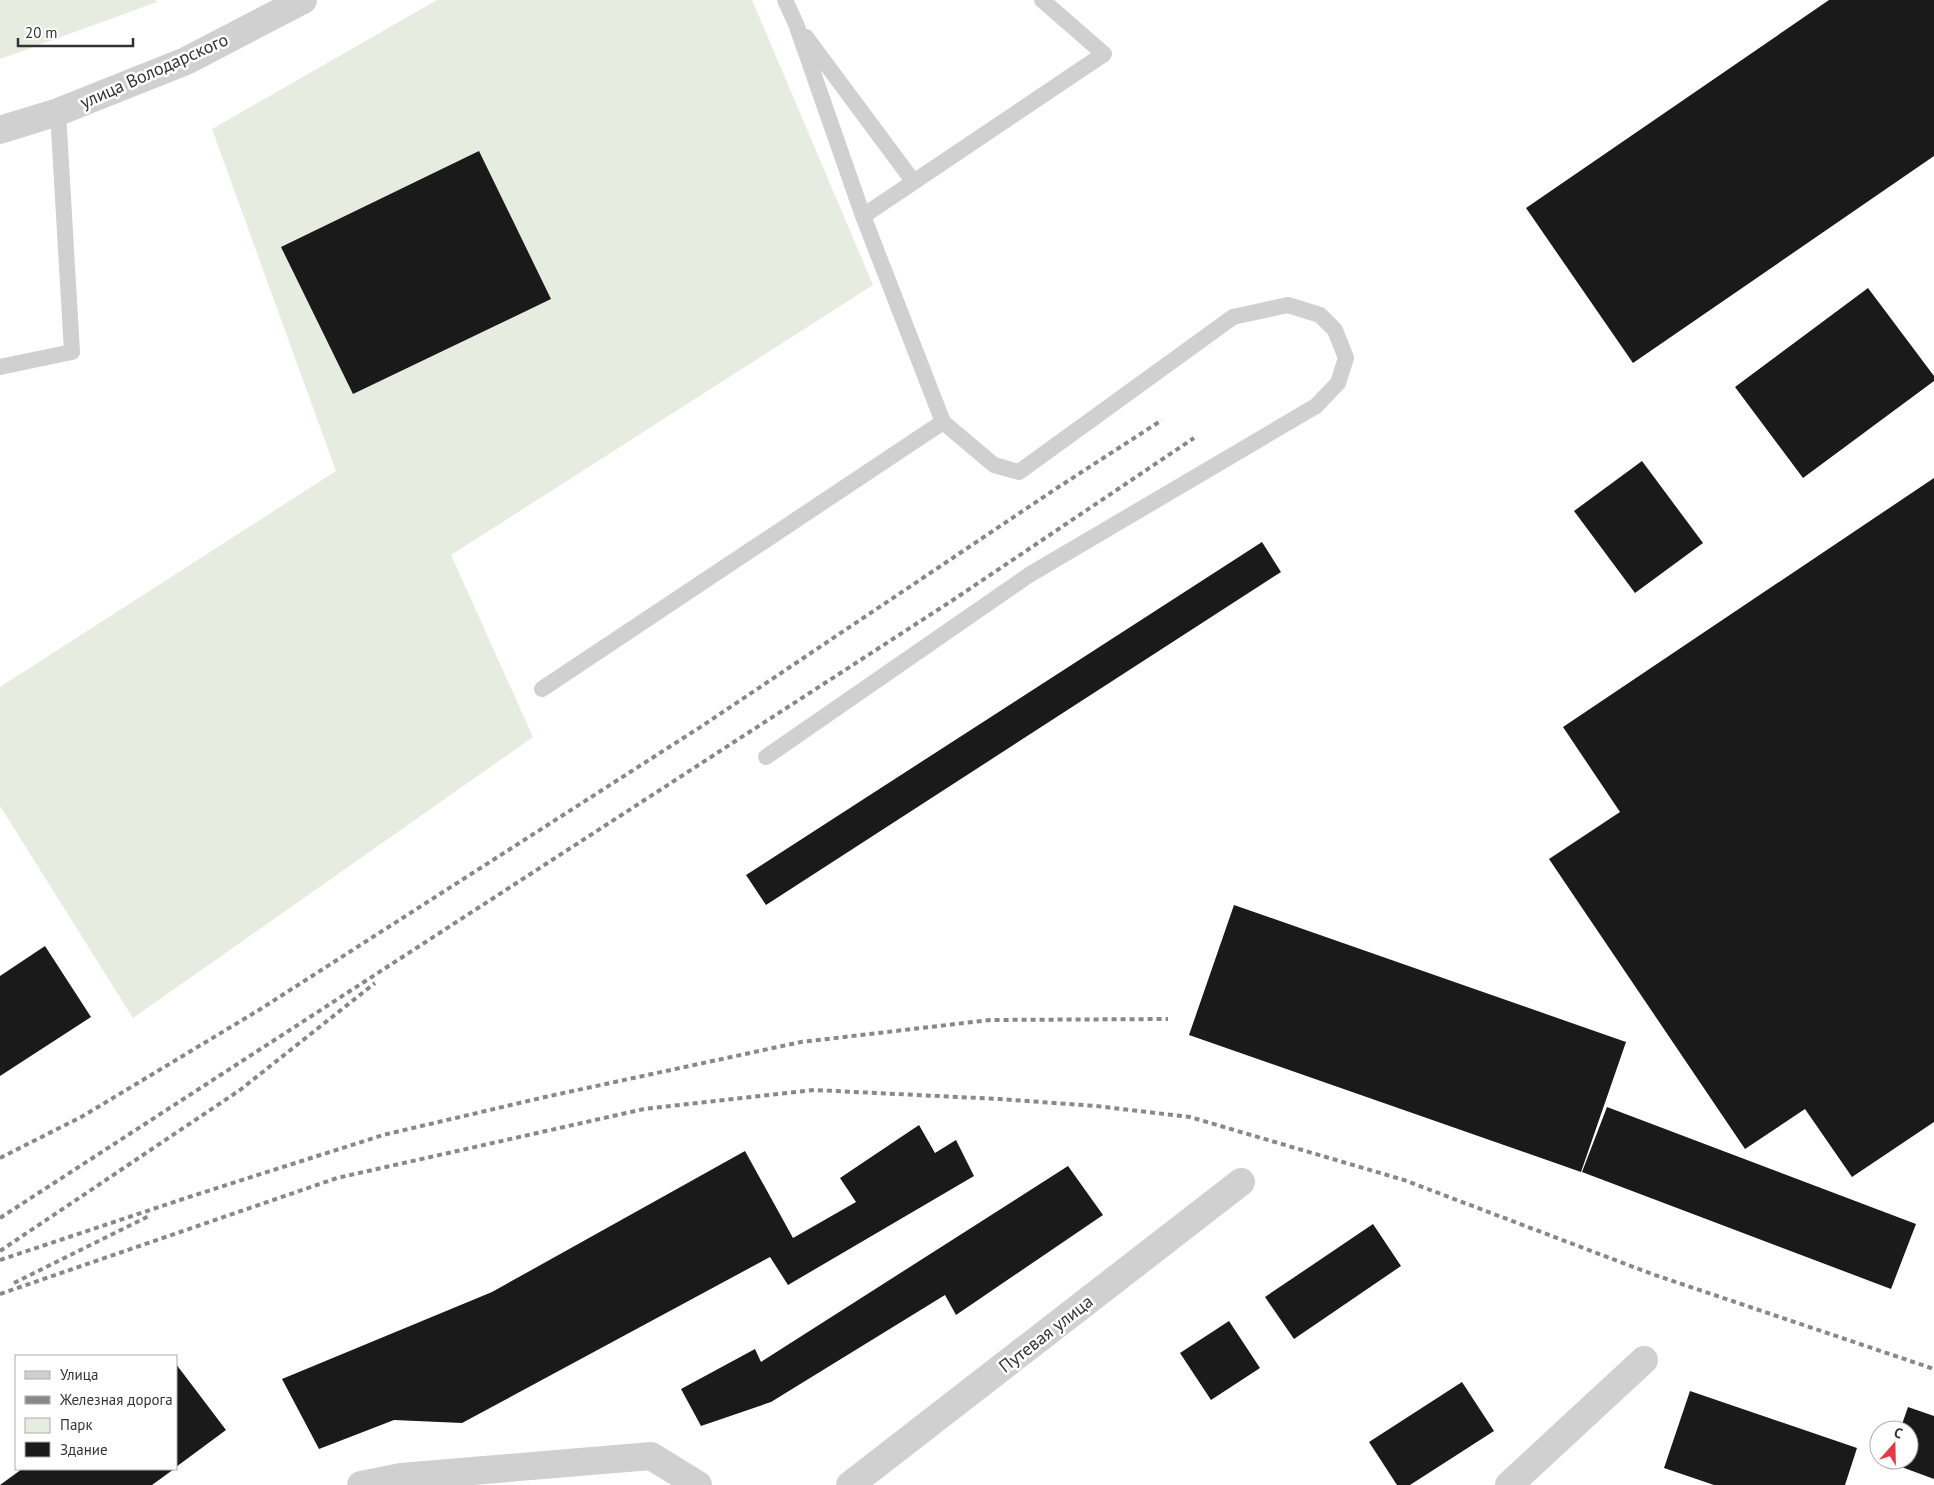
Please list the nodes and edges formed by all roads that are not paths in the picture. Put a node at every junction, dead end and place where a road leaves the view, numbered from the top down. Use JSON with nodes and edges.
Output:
{"nodes":[{"id":1,"x":303,"y":0,"type":"edge"},
{"id":2,"x":786,"y":0,"type":"edge"},
{"id":3,"x":1042,"y":0,"type":"edge"},
{"id":4,"x":796,"y":24,"type":"junction"},
{"id":5,"x":58,"y":112,"type":"junction"},
{"id":6,"x":0,"y":130,"type":"edge"},
{"id":7,"x":913,"y":182,"type":"junction"},
{"id":8,"x":863,"y":216,"type":"junction"},
{"id":9,"x":0,"y":368,"type":"edge"},
{"id":10,"x":943,"y":422,"type":"junction"},
{"id":11,"x":542,"y":689,"type":"dead end"},
{"id":12,"x":766,"y":757,"type":"dead end"},
{"id":13,"x":1241,"y":1182,"type":"dead end"},
{"id":14,"x":1644,"y":1360,"type":"dead end"},
{"id":15,"x":362,"y":1485,"type":"edge"},
{"id":16,"x":698,"y":1485,"type":"edge"},
{"id":17,"x":850,"y":1485,"type":"edge"},
{"id":18,"x":1509,"y":1485,"type":"edge"}],
"edges":[{"from":1,"to":5,"type":"street","name":"улица Володарского"},
{"from":2,"to":4,"type":"lane"},
{"from":3,"to":7,"type":"lane"},
{"from":4,"to":7,"type":"lane"},
{"from":4,"to":8,"type":"lane"},
{"from":5,"to":6,"type":"street","name":"улица Володарского"},
{"from":5,"to":9,"type":"lane"},
{"from":7,"to":8,"type":"lane"},
{"from":8,"to":10,"type":"lane"},
{"from":10,"to":11,"type":"lane"},
{"from":10,"to":12,"type":"lane"},
{"from":13,"to":17,"type":"street","name":"Путевая улица"},
{"from":14,"to":18,"type":"street"},
{"from":15,"to":16,"type":"street"}]}
